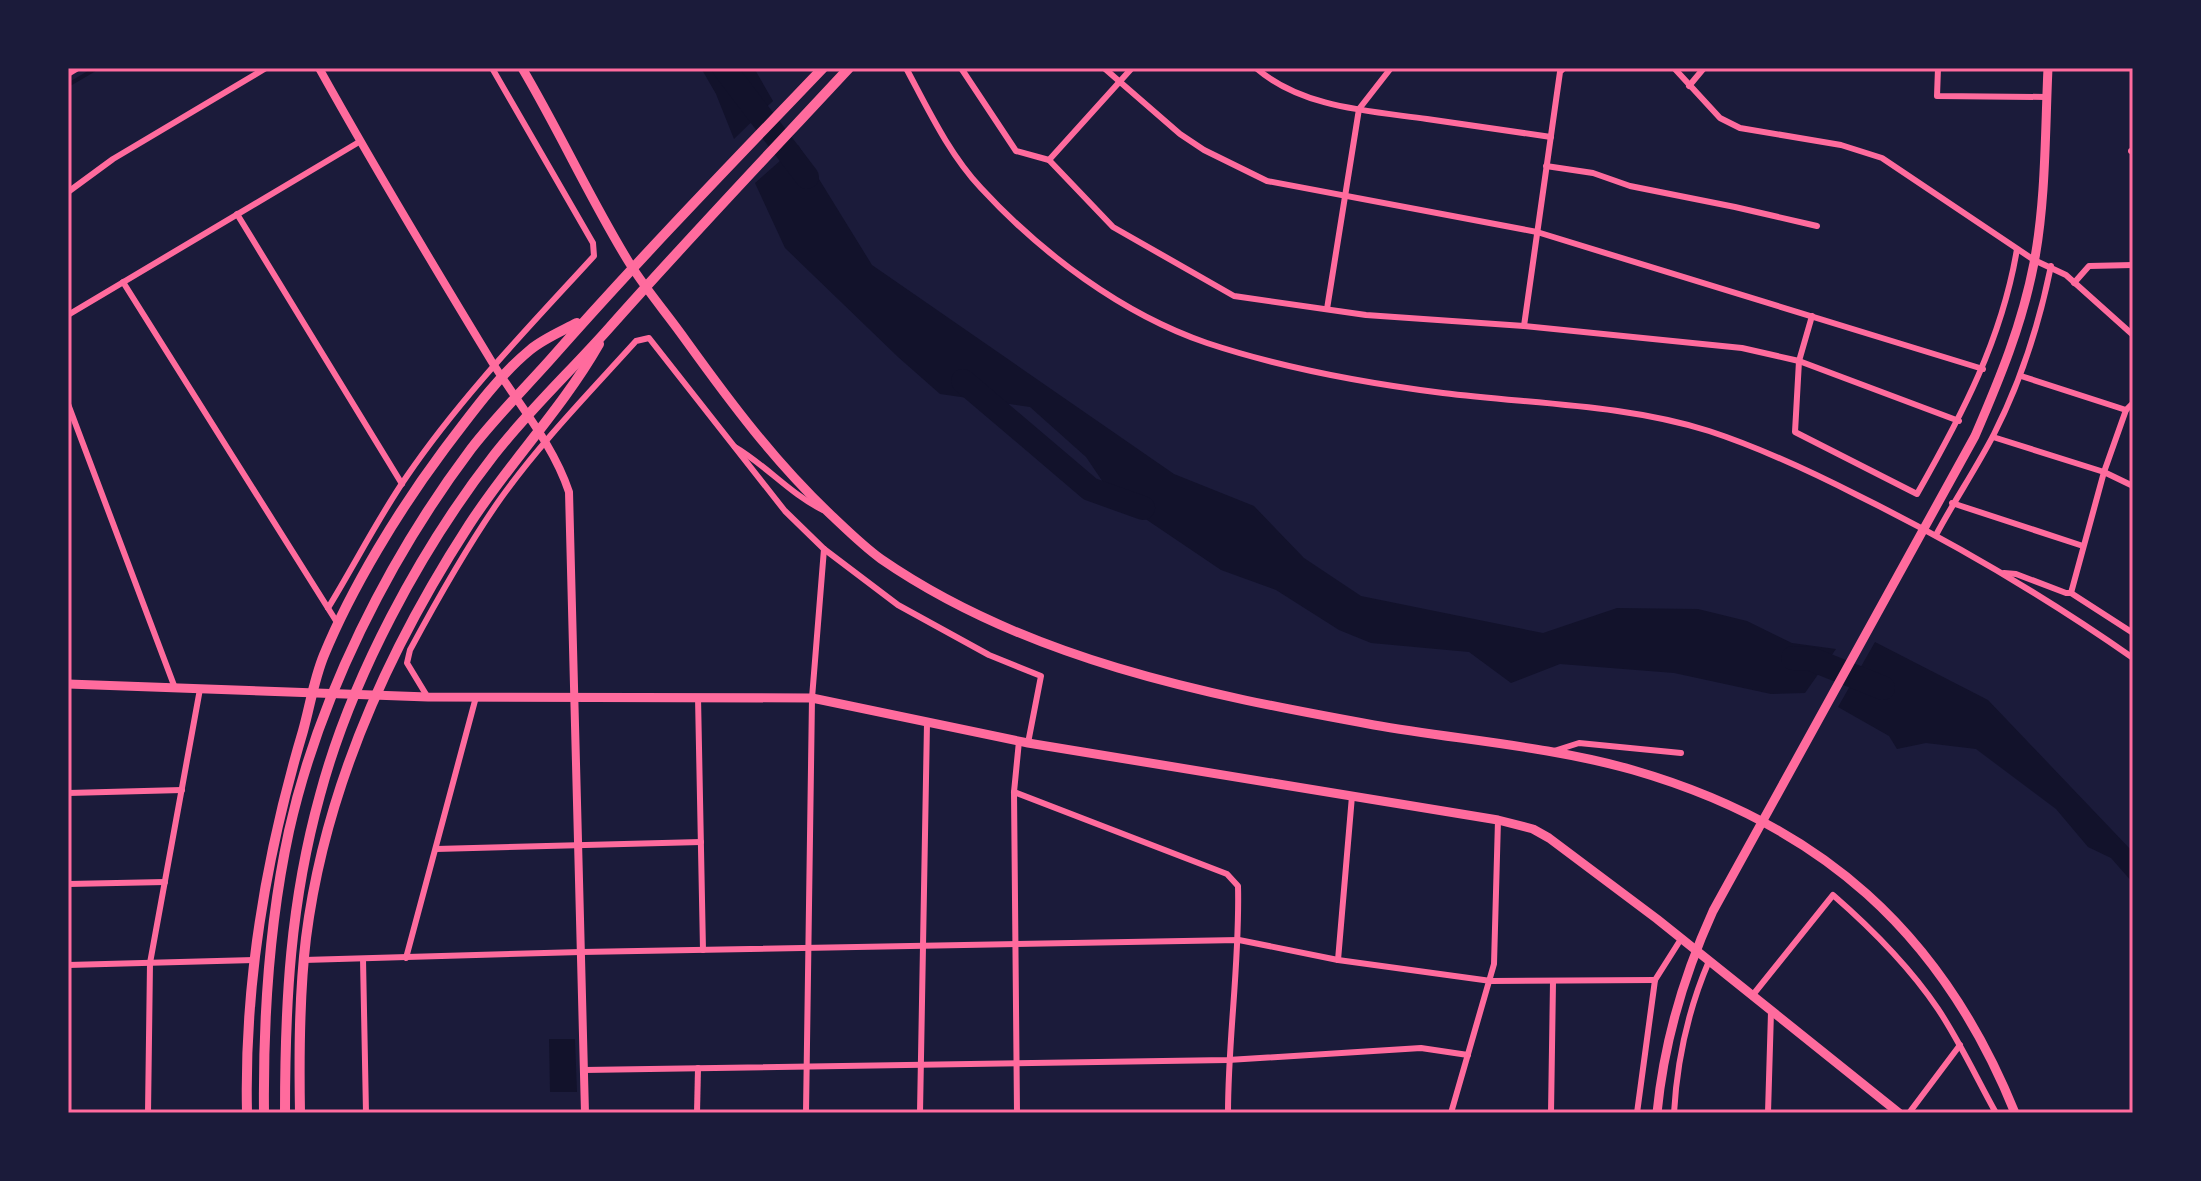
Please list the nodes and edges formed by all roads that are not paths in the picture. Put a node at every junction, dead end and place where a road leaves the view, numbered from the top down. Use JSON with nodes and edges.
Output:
{"nodes":[{"id":1,"x":78,"y":68,"type":"edge"},
{"id":2,"x":266,"y":68,"type":"edge"},
{"id":3,"x":319,"y":68,"type":"edge"},
{"id":4,"x":492,"y":68,"type":"edge"},
{"id":5,"x":522,"y":68,"type":"edge"},
{"id":6,"x":823,"y":68,"type":"edge"},
{"id":7,"x":849,"y":68,"type":"edge"},
{"id":8,"x":906,"y":68,"type":"edge"},
{"id":9,"x":961,"y":68,"type":"edge"},
{"id":10,"x":1104,"y":68,"type":"edge"},
{"id":11,"x":1132,"y":68,"type":"edge"},
{"id":12,"x":1256,"y":68,"type":"edge"},
{"id":13,"x":1391,"y":68,"type":"edge"},
{"id":14,"x":1674,"y":68,"type":"edge"},
{"id":15,"x":1704,"y":68,"type":"edge"},
{"id":16,"x":1938,"y":68,"type":"edge"},
{"id":17,"x":2048,"y":68,"type":"edge"},
{"id":18,"x":1559,"y":69,"type":"edge"},
{"id":19,"x":68,"y":74,"type":"edge"},
{"id":20,"x":1120,"y":82,"type":"junction"},
{"id":21,"x":1689,"y":86,"type":"junction"},
{"id":22,"x":2046,"y":97,"type":"junction"},
{"id":23,"x":1359,"y":109,"type":"junction"},
{"id":24,"x":1551,"y":137,"type":"junction"},
{"id":25,"x":359,"y":142,"type":"junction"},
{"id":26,"x":1049,"y":160,"type":"junction"},
{"id":27,"x":1546,"y":166,"type":"junction"},
{"id":28,"x":68,"y":192,"type":"edge"},
{"id":29,"x":1346,"y":197,"type":"junction"},
{"id":30,"x":237,"y":214,"type":"junction"},
{"id":31,"x":1817,"y":226,"type":"dead end"},
{"id":32,"x":1537,"y":232,"type":"junction"},
{"id":33,"x":2017,"y":249,"type":"junction"},
{"id":34,"x":2034,"y":260,"type":"junction"},
{"id":35,"x":2133,"y":265,"type":"edge"},
{"id":36,"x":2051,"y":266,"type":"junction"},
{"id":37,"x":632,"y":267,"type":"junction"},
{"id":38,"x":123,"y":282,"type":"junction"},
{"id":39,"x":2074,"y":283,"type":"junction"},
{"id":40,"x":646,"y":285,"type":"junction"},
{"id":41,"x":1327,"y":309,"type":"junction"},
{"id":42,"x":68,"y":315,"type":"edge"},
{"id":43,"x":1812,"y":316,"type":"junction"},
{"id":44,"x":586,"y":318,"type":"junction"},
{"id":45,"x":1524,"y":326,"type":"junction"},
{"id":46,"x":607,"y":330,"type":"junction"},
{"id":47,"x":2133,"y":335,"type":"edge"},
{"id":48,"x":1799,"y":361,"type":"junction"},
{"id":49,"x":494,"y":365,"type":"junction"},
{"id":50,"x":1983,"y":369,"type":"junction"},
{"id":51,"x":2021,"y":376,"type":"junction"},
{"id":52,"x":2133,"y":403,"type":"edge"},
{"id":53,"x":68,"y":404,"type":"edge"},
{"id":54,"x":2126,"y":410,"type":"junction"},
{"id":55,"x":1959,"y":421,"type":"junction"},
{"id":56,"x":1993,"y":437,"type":"junction"},
{"id":57,"x":545,"y":442,"type":"junction"},
{"id":58,"x":732,"y":445,"type":"junction"},
{"id":59,"x":2104,"y":472,"type":"junction"},
{"id":60,"x":402,"y":484,"type":"junction"},
{"id":61,"x":2133,"y":486,"type":"edge"},
{"id":62,"x":1952,"y":503,"type":"junction"},
{"id":63,"x":829,"y":513,"type":"junction"},
{"id":64,"x":1921,"y":530,"type":"junction"},
{"id":65,"x":1936,"y":535,"type":"junction"},
{"id":66,"x":2083,"y":546,"type":"junction"},
{"id":67,"x":824,"y":549,"type":"junction"},
{"id":68,"x":2000,"y":573,"type":"junction"},
{"id":69,"x":2071,"y":593,"type":"junction"},
{"id":70,"x":328,"y":608,"type":"junction"},
{"id":71,"x":338,"y":624,"type":"junction"},
{"id":72,"x":2133,"y":633,"type":"edge"},
{"id":73,"x":2133,"y":658,"type":"edge"},
{"id":74,"x":68,"y":684,"type":"edge"},
{"id":75,"x":175,"y":688,"type":"junction"},
{"id":76,"x":200,"y":689,"type":"junction"},
{"id":77,"x":312,"y":693,"type":"junction"},
{"id":78,"x":375,"y":696,"type":"junction"},
{"id":79,"x":428,"y":697,"type":"junction"},
{"id":80,"x":476,"y":697,"type":"junction"},
{"id":81,"x":574,"y":697,"type":"junction"},
{"id":82,"x":698,"y":697,"type":"junction"},
{"id":83,"x":812,"y":698,"type":"junction"},
{"id":84,"x":927,"y":723,"type":"junction"},
{"id":85,"x":1023,"y":742,"type":"junction"},
{"id":86,"x":1552,"y":752,"type":"junction"},
{"id":87,"x":1681,"y":753,"type":"dead end"},
{"id":88,"x":182,"y":790,"type":"junction"},
{"id":89,"x":1014,"y":792,"type":"junction"},
{"id":90,"x":68,"y":793,"type":"edge"},
{"id":91,"x":1352,"y":794,"type":"junction"},
{"id":92,"x":1498,"y":820,"type":"junction"},
{"id":93,"x":1762,"y":820,"type":"junction"},
{"id":94,"x":701,"y":842,"type":"junction"},
{"id":95,"x":578,"y":845,"type":"junction"},
{"id":96,"x":436,"y":849,"type":"junction"},
{"id":97,"x":165,"y":882,"type":"junction"},
{"id":98,"x":68,"y":884,"type":"edge"},
{"id":99,"x":1681,"y":939,"type":"junction"},
{"id":100,"x":1239,"y":940,"type":"junction"},
{"id":101,"x":1017,"y":944,"type":"junction"},
{"id":102,"x":923,"y":946,"type":"junction"},
{"id":103,"x":808,"y":948,"type":"junction"},
{"id":104,"x":703,"y":950,"type":"junction"},
{"id":105,"x":581,"y":952,"type":"junction"},
{"id":106,"x":406,"y":958,"type":"junction"},
{"id":107,"x":363,"y":959,"type":"junction"},
{"id":108,"x":254,"y":960,"type":"junction"},
{"id":109,"x":304,"y":960,"type":"junction"},
{"id":110,"x":1338,"y":960,"type":"junction"},
{"id":111,"x":1709,"y":961,"type":"junction"},
{"id":112,"x":150,"y":963,"type":"junction"},
{"id":113,"x":68,"y":965,"type":"edge"},
{"id":114,"x":1655,"y":980,"type":"junction"},
{"id":115,"x":1491,"y":981,"type":"junction"},
{"id":116,"x":1553,"y":982,"type":"junction"},
{"id":117,"x":1751,"y":997,"type":"junction"},
{"id":118,"x":1771,"y":1012,"type":"junction"},
{"id":119,"x":1960,"y":1045,"type":"junction"},
{"id":120,"x":1468,"y":1055,"type":"junction"},
{"id":121,"x":1228,"y":1060,"type":"junction"},
{"id":122,"x":1017,"y":1063,"type":"junction"},
{"id":123,"x":921,"y":1064,"type":"junction"},
{"id":124,"x":807,"y":1066,"type":"junction"},
{"id":125,"x":698,"y":1068,"type":"junction"},
{"id":126,"x":584,"y":1070,"type":"junction"},
{"id":127,"x":1881,"y":1099,"type":"junction"},
{"id":128,"x":148,"y":1113,"type":"edge"},
{"id":129,"x":247,"y":1113,"type":"edge"},
{"id":130,"x":264,"y":1113,"type":"edge"},
{"id":131,"x":285,"y":1113,"type":"edge"},
{"id":132,"x":300,"y":1113,"type":"edge"},
{"id":133,"x":366,"y":1113,"type":"edge"},
{"id":134,"x":585,"y":1113,"type":"edge"},
{"id":135,"x":697,"y":1113,"type":"edge"},
{"id":136,"x":806,"y":1113,"type":"edge"},
{"id":137,"x":920,"y":1113,"type":"edge"},
{"id":138,"x":1017,"y":1113,"type":"edge"},
{"id":139,"x":1228,"y":1113,"type":"edge"},
{"id":140,"x":1451,"y":1113,"type":"edge"},
{"id":141,"x":1551,"y":1113,"type":"edge"},
{"id":142,"x":1637,"y":1113,"type":"edge"},
{"id":143,"x":1657,"y":1113,"type":"edge"},
{"id":144,"x":1674,"y":1113,"type":"edge"},
{"id":145,"x":1768,"y":1113,"type":"edge"},
{"id":146,"x":1887,"y":1113,"type":"edge"},
{"id":147,"x":1899,"y":1113,"type":"edge"},
{"id":148,"x":1909,"y":1113,"type":"edge"},
{"id":149,"x":1996,"y":1113,"type":"edge"},
{"id":150,"x":2015,"y":1113,"type":"edge"}],
"edges":[{"from":1,"to":19,"type":"street"},
{"from":2,"to":28,"type":"street"},
{"from":3,"to":25,"type":"street"},
{"from":4,"to":49,"type":"street"},
{"from":5,"to":37,"type":"main road"},
{"from":6,"to":37,"type":"highway"},
{"from":7,"to":40,"type":"highway"},
{"from":8,"to":64,"type":"street"},
{"from":9,"to":26,"type":"street"},
{"from":10,"to":20,"type":"street"},
{"from":11,"to":20,"type":"street"},
{"from":12,"to":23,"type":"street"},
{"from":13,"to":23,"type":"street"},
{"from":14,"to":21,"type":"street"},
{"from":15,"to":21,"type":"street"},
{"from":16,"to":22,"type":"street"},
{"from":17,"to":22,"type":"main road"},
{"from":18,"to":24,"type":"street"},
{"from":20,"to":26,"type":"street"},
{"from":20,"to":29,"type":"street"},
{"from":21,"to":33,"type":"street"},
{"from":22,"to":34,"type":"main road"},
{"from":23,"to":24,"type":"street"},
{"from":23,"to":29,"type":"street"},
{"from":24,"to":27,"type":"street"},
{"from":25,"to":30,"type":"street"},
{"from":25,"to":49,"type":"street"},
{"from":26,"to":41,"type":"street"},
{"from":27,"to":31,"type":"street"},
{"from":27,"to":32,"type":"street"},
{"from":29,"to":32,"type":"street"},
{"from":29,"to":41,"type":"street"},
{"from":30,"to":38,"type":"street"},
{"from":30,"to":60,"type":"street"},
{"from":32,"to":43,"type":"street"},
{"from":32,"to":45,"type":"street"},
{"from":33,"to":34,"type":"street"},
{"from":33,"to":50,"type":"street"},
{"from":34,"to":36,"type":"street"},
{"from":34,"to":64,"type":"main road"},
{"from":35,"to":39,"type":"street"},
{"from":36,"to":39,"type":"street"},
{"from":36,"to":51,"type":"street"},
{"from":37,"to":40,"type":"main road"},
{"from":37,"to":44,"type":"highway"},
{"from":38,"to":42,"type":"street"},
{"from":38,"to":70,"type":"street"},
{"from":39,"to":47,"type":"street"},
{"from":40,"to":46,"type":"highway"},
{"from":40,"to":63,"type":"main road"},
{"from":41,"to":45,"type":"street"},
{"from":43,"to":48,"type":"street"},
{"from":43,"to":50,"type":"street"},
{"from":44,"to":71,"type":"highway"},
{"from":44,"to":130,"type":"highway"},
{"from":45,"to":48,"type":"street"},
{"from":46,"to":78,"type":"highway"},
{"from":46,"to":131,"type":"highway"},
{"from":48,"to":55,"type":"street"},
{"from":48,"to":55,"type":"street"},
{"from":49,"to":57,"type":"street"},
{"from":49,"to":60,"type":"street"},
{"from":50,"to":55,"type":"street"},
{"from":51,"to":54,"type":"street"},
{"from":51,"to":56,"type":"street"},
{"from":52,"to":54,"type":"street"},
{"from":53,"to":75,"type":"street"},
{"from":54,"to":59,"type":"street"},
{"from":56,"to":59,"type":"street"},
{"from":56,"to":62,"type":"street"},
{"from":57,"to":58,"type":"street"},
{"from":57,"to":79,"type":"street"},
{"from":57,"to":81,"type":"street"},
{"from":58,"to":63,"type":"street"},
{"from":58,"to":67,"type":"street"},
{"from":59,"to":61,"type":"street"},
{"from":59,"to":66,"type":"street"},
{"from":60,"to":70,"type":"street"},
{"from":62,"to":65,"type":"street"},
{"from":62,"to":66,"type":"street"},
{"from":63,"to":86,"type":"main road"},
{"from":64,"to":65,"type":"street"},
{"from":64,"to":93,"type":"main road"},
{"from":65,"to":68,"type":"street"},
{"from":66,"to":69,"type":"street"},
{"from":67,"to":83,"type":"street"},
{"from":67,"to":85,"type":"street"},
{"from":68,"to":69,"type":"street"},
{"from":68,"to":73,"type":"street"},
{"from":69,"to":72,"type":"street"},
{"from":70,"to":71,"type":"street"},
{"from":71,"to":77,"type":"highway"},
{"from":74,"to":75,"type":"main road"},
{"from":75,"to":76,"type":"main road"},
{"from":76,"to":77,"type":"main road"},
{"from":76,"to":88,"type":"street"},
{"from":77,"to":78,"type":"main road"},
{"from":77,"to":108,"type":"highway"},
{"from":78,"to":79,"type":"main road"},
{"from":78,"to":109,"type":"highway"},
{"from":79,"to":80,"type":"main road"},
{"from":80,"to":81,"type":"main road"},
{"from":80,"to":96,"type":"street"},
{"from":81,"to":82,"type":"main road"},
{"from":81,"to":95,"type":"street"},
{"from":82,"to":83,"type":"main road"},
{"from":82,"to":94,"type":"street"},
{"from":83,"to":84,"type":"main road"},
{"from":83,"to":103,"type":"street"},
{"from":84,"to":85,"type":"main road"},
{"from":84,"to":102,"type":"street"},
{"from":85,"to":89,"type":"street"},
{"from":85,"to":91,"type":"main road"},
{"from":86,"to":87,"type":"street"},
{"from":86,"to":93,"type":"main road"},
{"from":88,"to":90,"type":"street"},
{"from":88,"to":97,"type":"street"},
{"from":89,"to":100,"type":"street"},
{"from":89,"to":101,"type":"street"},
{"from":91,"to":92,"type":"main road"},
{"from":91,"to":110,"type":"street"},
{"from":92,"to":99,"type":"main road"},
{"from":92,"to":115,"type":"street"},
{"from":93,"to":143,"type":"main road"},
{"from":93,"to":150,"type":"main road"},
{"from":94,"to":95,"type":"street"},
{"from":94,"to":104,"type":"street"},
{"from":95,"to":96,"type":"street"},
{"from":95,"to":105,"type":"street"},
{"from":96,"to":106,"type":"street"},
{"from":97,"to":98,"type":"street"},
{"from":97,"to":112,"type":"street"},
{"from":99,"to":111,"type":"main road"},
{"from":99,"to":114,"type":"street"},
{"from":100,"to":101,"type":"street"},
{"from":100,"to":110,"type":"street"},
{"from":100,"to":121,"type":"street"},
{"from":101,"to":102,"type":"street"},
{"from":101,"to":122,"type":"street"},
{"from":102,"to":103,"type":"street"},
{"from":102,"to":123,"type":"street"},
{"from":103,"to":104,"type":"street"},
{"from":103,"to":124,"type":"street"},
{"from":104,"to":105,"type":"street"},
{"from":105,"to":106,"type":"street"},
{"from":105,"to":126,"type":"street"},
{"from":106,"to":107,"type":"street"},
{"from":107,"to":109,"type":"street"},
{"from":107,"to":133,"type":"street"},
{"from":108,"to":112,"type":"street"},
{"from":108,"to":129,"type":"highway"},
{"from":109,"to":132,"type":"highway"},
{"from":110,"to":115,"type":"street"},
{"from":111,"to":117,"type":"main road"},
{"from":111,"to":144,"type":"street"},
{"from":112,"to":113,"type":"street"},
{"from":112,"to":128,"type":"street"},
{"from":114,"to":116,"type":"street"},
{"from":114,"to":142,"type":"street"},
{"from":115,"to":116,"type":"street"},
{"from":115,"to":120,"type":"street"},
{"from":116,"to":141,"type":"street"},
{"from":117,"to":118,"type":"main road"},
{"from":117,"to":119,"type":"street"},
{"from":118,"to":127,"type":"main road"},
{"from":118,"to":145,"type":"street"},
{"from":119,"to":148,"type":"street"},
{"from":119,"to":149,"type":"street"},
{"from":120,"to":121,"type":"street"},
{"from":120,"to":140,"type":"street"},
{"from":121,"to":122,"type":"street"},
{"from":121,"to":139,"type":"street"},
{"from":122,"to":123,"type":"street"},
{"from":122,"to":138,"type":"street"},
{"from":123,"to":124,"type":"street"},
{"from":123,"to":137,"type":"street"},
{"from":124,"to":125,"type":"street"},
{"from":124,"to":136,"type":"street"},
{"from":125,"to":126,"type":"street"},
{"from":125,"to":135,"type":"street"},
{"from":126,"to":134,"type":"street"},
{"from":127,"to":146,"type":"street"},
{"from":127,"to":147,"type":"main road"}]}
